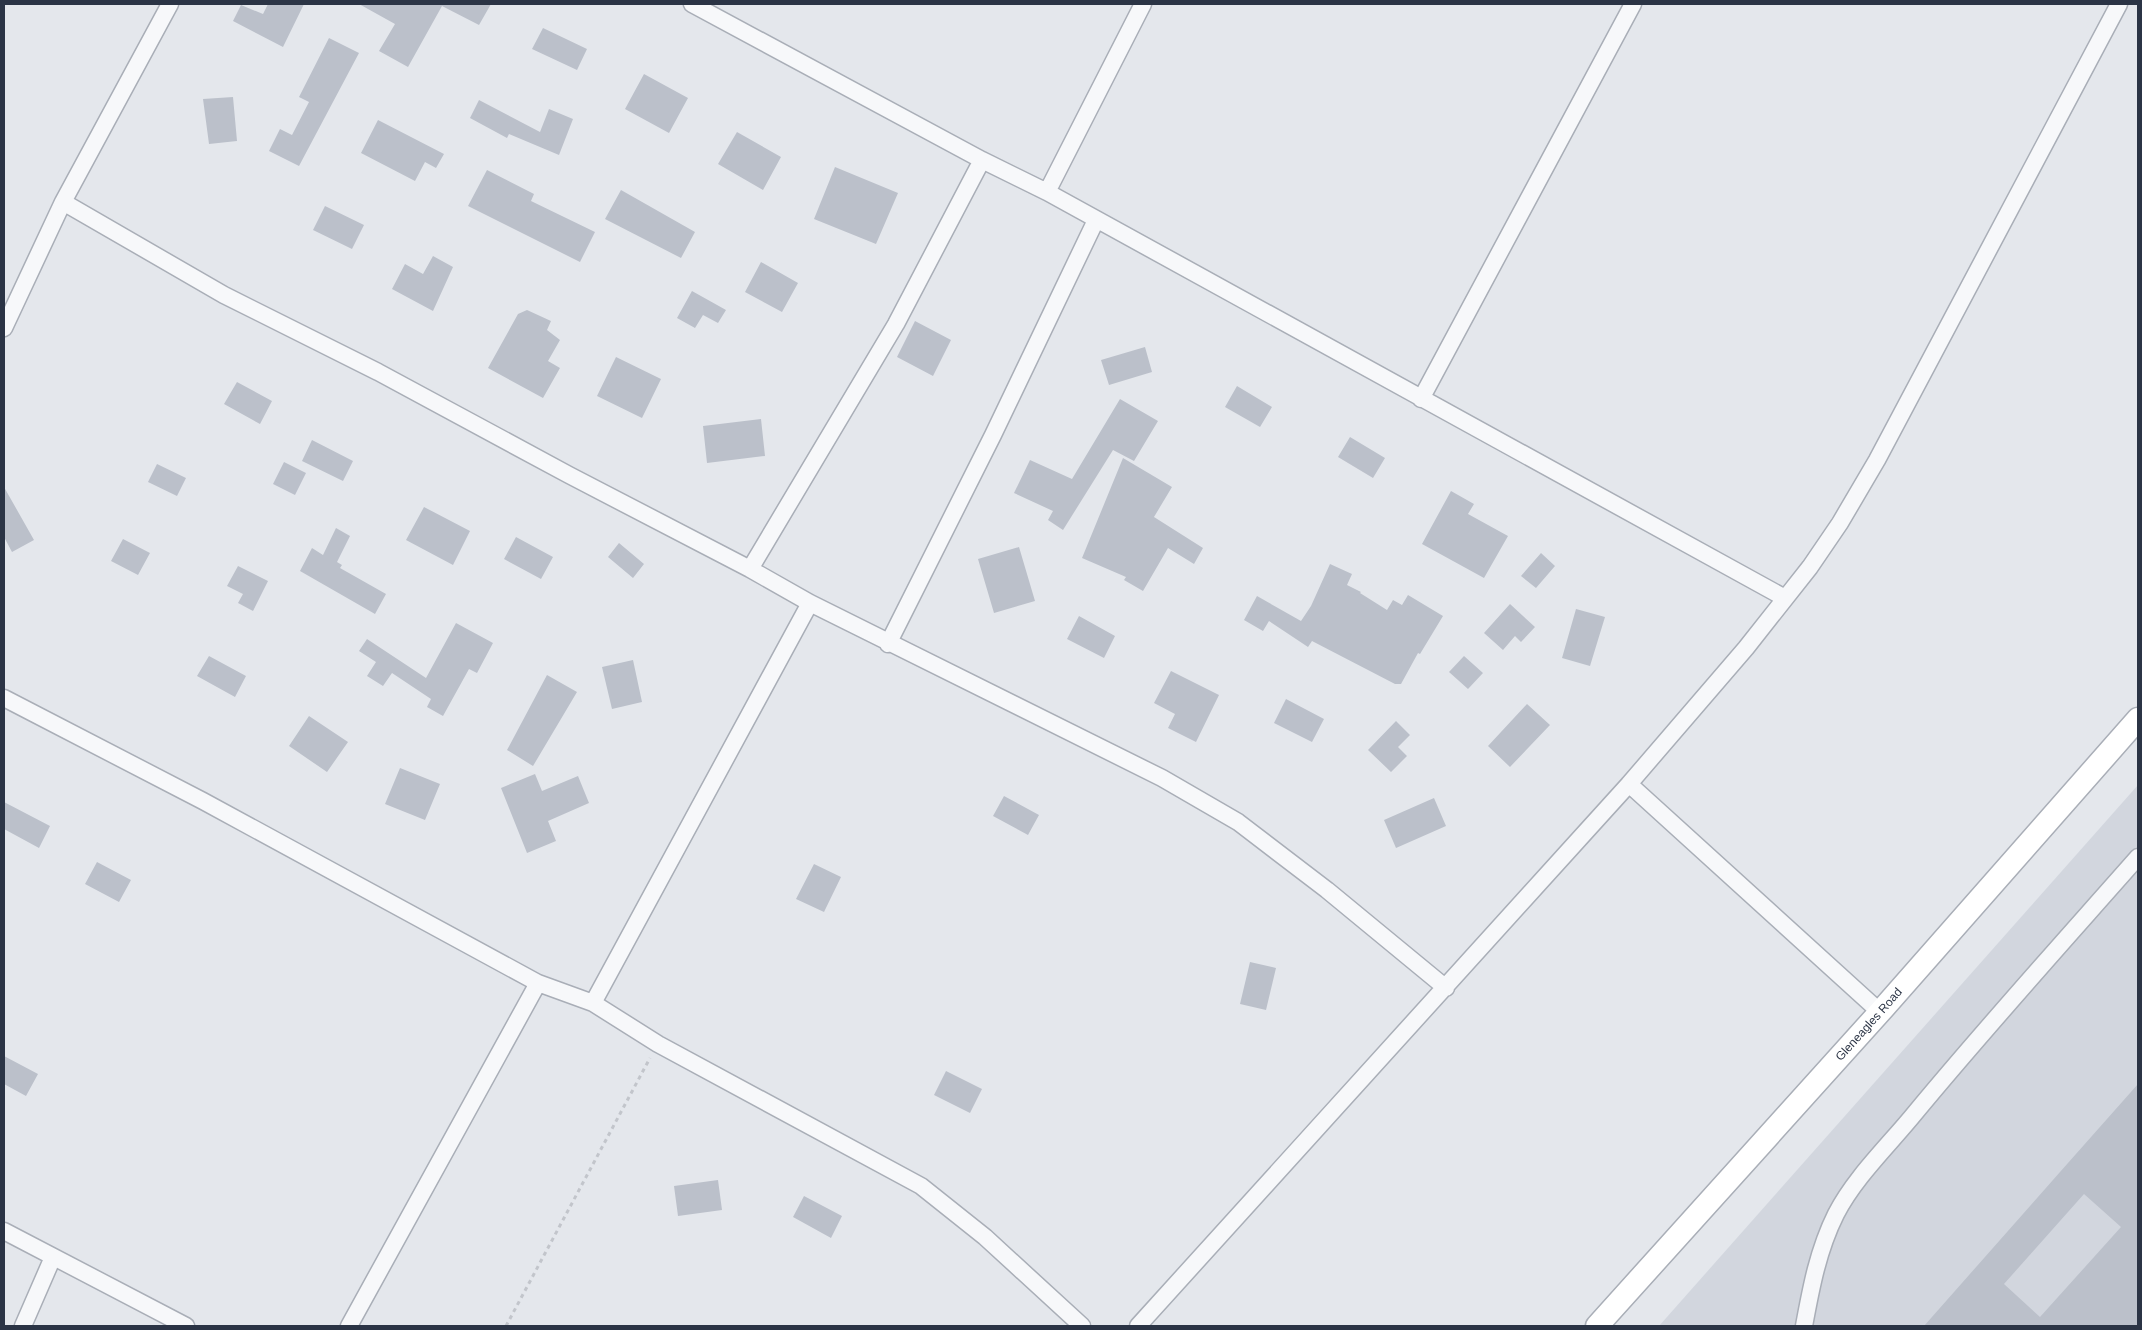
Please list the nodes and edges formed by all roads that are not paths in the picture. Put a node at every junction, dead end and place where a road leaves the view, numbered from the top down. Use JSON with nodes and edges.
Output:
{"nodes":[{"id":1,"x":170,"y":4,"type":"edge"},
{"id":2,"x":692,"y":4,"type":"edge"},
{"id":3,"x":1144,"y":4,"type":"edge"},
{"id":4,"x":1633,"y":4,"type":"edge"},
{"id":5,"x":2119,"y":4,"type":"edge"},
{"id":6,"x":982,"y":160,"type":"junction"},
{"id":7,"x":1047,"y":192,"type":"junction"},
{"id":8,"x":63,"y":202,"type":"junction"},
{"id":9,"x":1096,"y":220,"type":"junction"},
{"id":10,"x":4,"y":328,"type":"edge"},
{"id":11,"x":1421,"y":399,"type":"junction"},
{"id":12,"x":750,"y":569,"type":"junction"},
{"id":13,"x":1785,"y":598,"type":"junction"},
{"id":14,"x":810,"y":604,"type":"junction"},
{"id":15,"x":888,"y":644,"type":"junction"},
{"id":16,"x":4,"y":698,"type":"edge"},
{"id":17,"x":2138,"y":719,"type":"edge"},
{"id":18,"x":1629,"y":784,"type":"junction"},
{"id":19,"x":2138,"y":857,"type":"edge"},
{"id":20,"x":538,"y":984,"type":"junction"},
{"id":21,"x":1446,"y":988,"type":"junction"},
{"id":22,"x":593,"y":1003,"type":"junction"},
{"id":23,"x":1880,"y":1012,"type":"junction"},
{"id":24,"x":4,"y":1231,"type":"edge"},
{"id":25,"x":53,"y":1257,"type":"junction"},
{"id":26,"x":23,"y":1326,"type":"edge"},
{"id":27,"x":186,"y":1326,"type":"edge"},
{"id":28,"x":349,"y":1326,"type":"edge"},
{"id":29,"x":1082,"y":1326,"type":"edge"},
{"id":30,"x":1138,"y":1326,"type":"edge"},
{"id":31,"x":1597,"y":1326,"type":"edge"},
{"id":32,"x":1804,"y":1326,"type":"edge"}],
"edges":[{"from":1,"to":8,"type":"street"},
{"from":2,"to":6,"type":"street"},
{"from":3,"to":7,"type":"street"},
{"from":4,"to":11,"type":"street"},
{"from":5,"to":13,"type":"street"},
{"from":6,"to":7,"type":"street"},
{"from":6,"to":12,"type":"street"},
{"from":7,"to":9,"type":"street"},
{"from":8,"to":10,"type":"street"},
{"from":8,"to":12,"type":"street"},
{"from":9,"to":11,"type":"street"},
{"from":9,"to":15,"type":"street"},
{"from":11,"to":13,"type":"street"},
{"from":12,"to":14,"type":"street"},
{"from":13,"to":18,"type":"street"},
{"from":14,"to":15,"type":"street"},
{"from":14,"to":22,"type":"street"},
{"from":15,"to":21,"type":"street"},
{"from":16,"to":20,"type":"street"},
{"from":17,"to":23,"type":"street","name":"Gleneagles Road"},
{"from":18,"to":21,"type":"street"},
{"from":18,"to":23,"type":"street"},
{"from":19,"to":32,"type":"street"},
{"from":20,"to":22,"type":"street"},
{"from":20,"to":28,"type":"street"},
{"from":21,"to":30,"type":"street"},
{"from":22,"to":29,"type":"street"},
{"from":23,"to":31,"type":"street","name":"Gleneagles Road"},
{"from":24,"to":25,"type":"street"},
{"from":25,"to":26,"type":"street"},
{"from":25,"to":27,"type":"street"}]}
